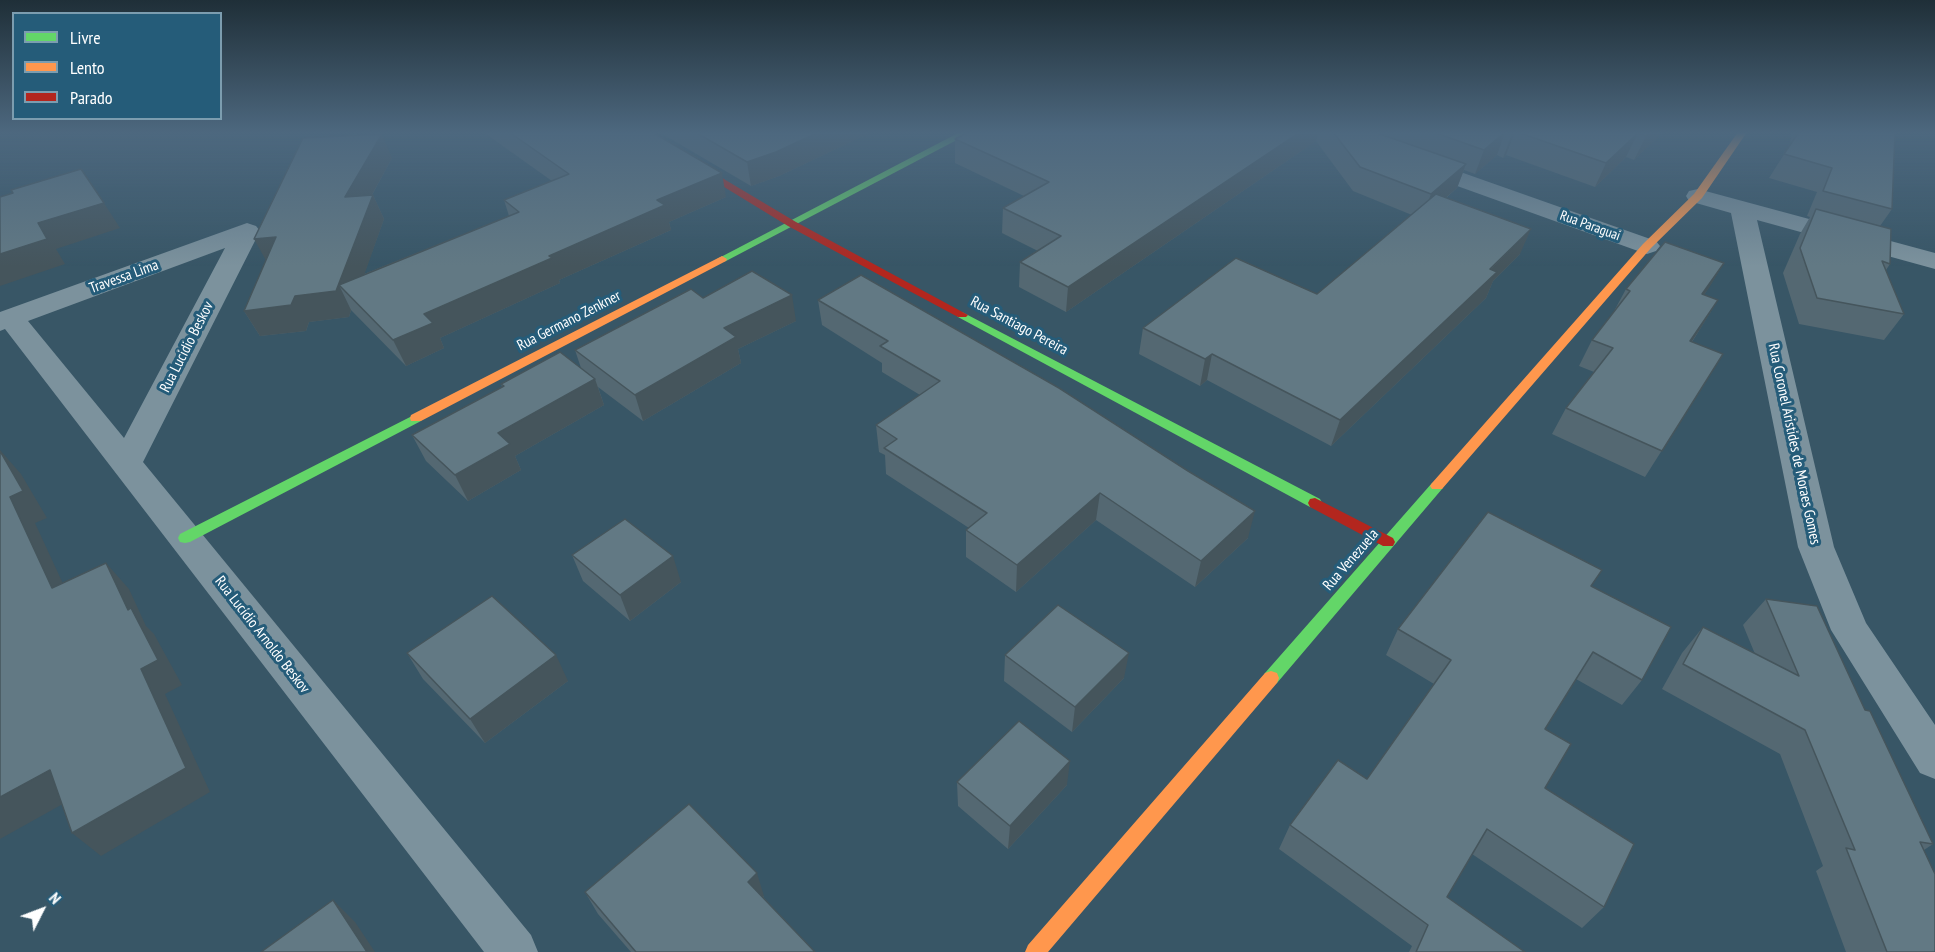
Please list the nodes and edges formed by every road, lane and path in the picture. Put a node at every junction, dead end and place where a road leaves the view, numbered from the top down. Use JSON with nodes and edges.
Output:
{"nodes":[{"id":1,"x":713,"y":176,"type":"edge"},
{"id":2,"x":883,"y":176,"type":"edge"},
{"id":3,"x":1452,"y":176,"type":"edge"},
{"id":4,"x":1712,"y":176,"type":"edge"},
{"id":5,"x":1698,"y":196,"type":"junction"},
{"id":6,"x":1742,"y":207,"type":"junction"},
{"id":7,"x":792,"y":224,"type":"junction"},
{"id":8,"x":247,"y":231,"type":"joint"},
{"id":9,"x":1647,"y":246,"type":"junction"},
{"id":10,"x":1935,"y":261,"type":"edge"},
{"id":11,"x":5,"y":320,"type":"edge"},
{"id":12,"x":127,"y":462,"type":"junction"},
{"id":13,"x":185,"y":538,"type":"junction"},
{"id":14,"x":1388,"y":542,"type":"junction"},
{"id":15,"x":1935,"y":760,"type":"edge"},
{"id":16,"x":514,"y":952,"type":"edge"},
{"id":17,"x":1035,"y":952,"type":"edge"}],
"edges":[{"from":1,"to":7,"type":"street","name":"Rua Santiago Pereira"},
{"from":2,"to":7,"type":"street","name":"Rua Germano Zenkner"},
{"from":3,"to":9,"type":"street","name":"Rua Paraguai"},
{"from":4,"to":5,"type":"street"},
{"from":5,"to":6,"type":"street"},
{"from":5,"to":9,"type":"street","name":"Rua Venezuela"},
{"from":6,"to":10,"type":"street"},
{"from":6,"to":15,"type":"street","name":"Rua Coronel Aristides de Moraes Gomes"},
{"from":7,"to":13,"type":"street","name":"Rua Germano Zenkner"},
{"from":7,"to":14,"type":"street","name":"Rua Santiago Pereira"},
{"from":8,"to":11,"type":"street","name":"Travessa Lima"},
{"from":8,"to":12,"type":"street","name":"Rua Lucidio Beskov"},
{"from":9,"to":14,"type":"street","name":"Rua Venezuela"},
{"from":11,"to":12,"type":"street","name":"Rua Lucídio Arnoldo Beskov"},
{"from":12,"to":13,"type":"street","name":"Rua Lucídio Arnoldo Beskov"},
{"from":13,"to":16,"type":"street","name":"Rua Lucídio Arnoldo Beskov"},
{"from":14,"to":17,"type":"street","name":"Rua Venezuela"}]}
